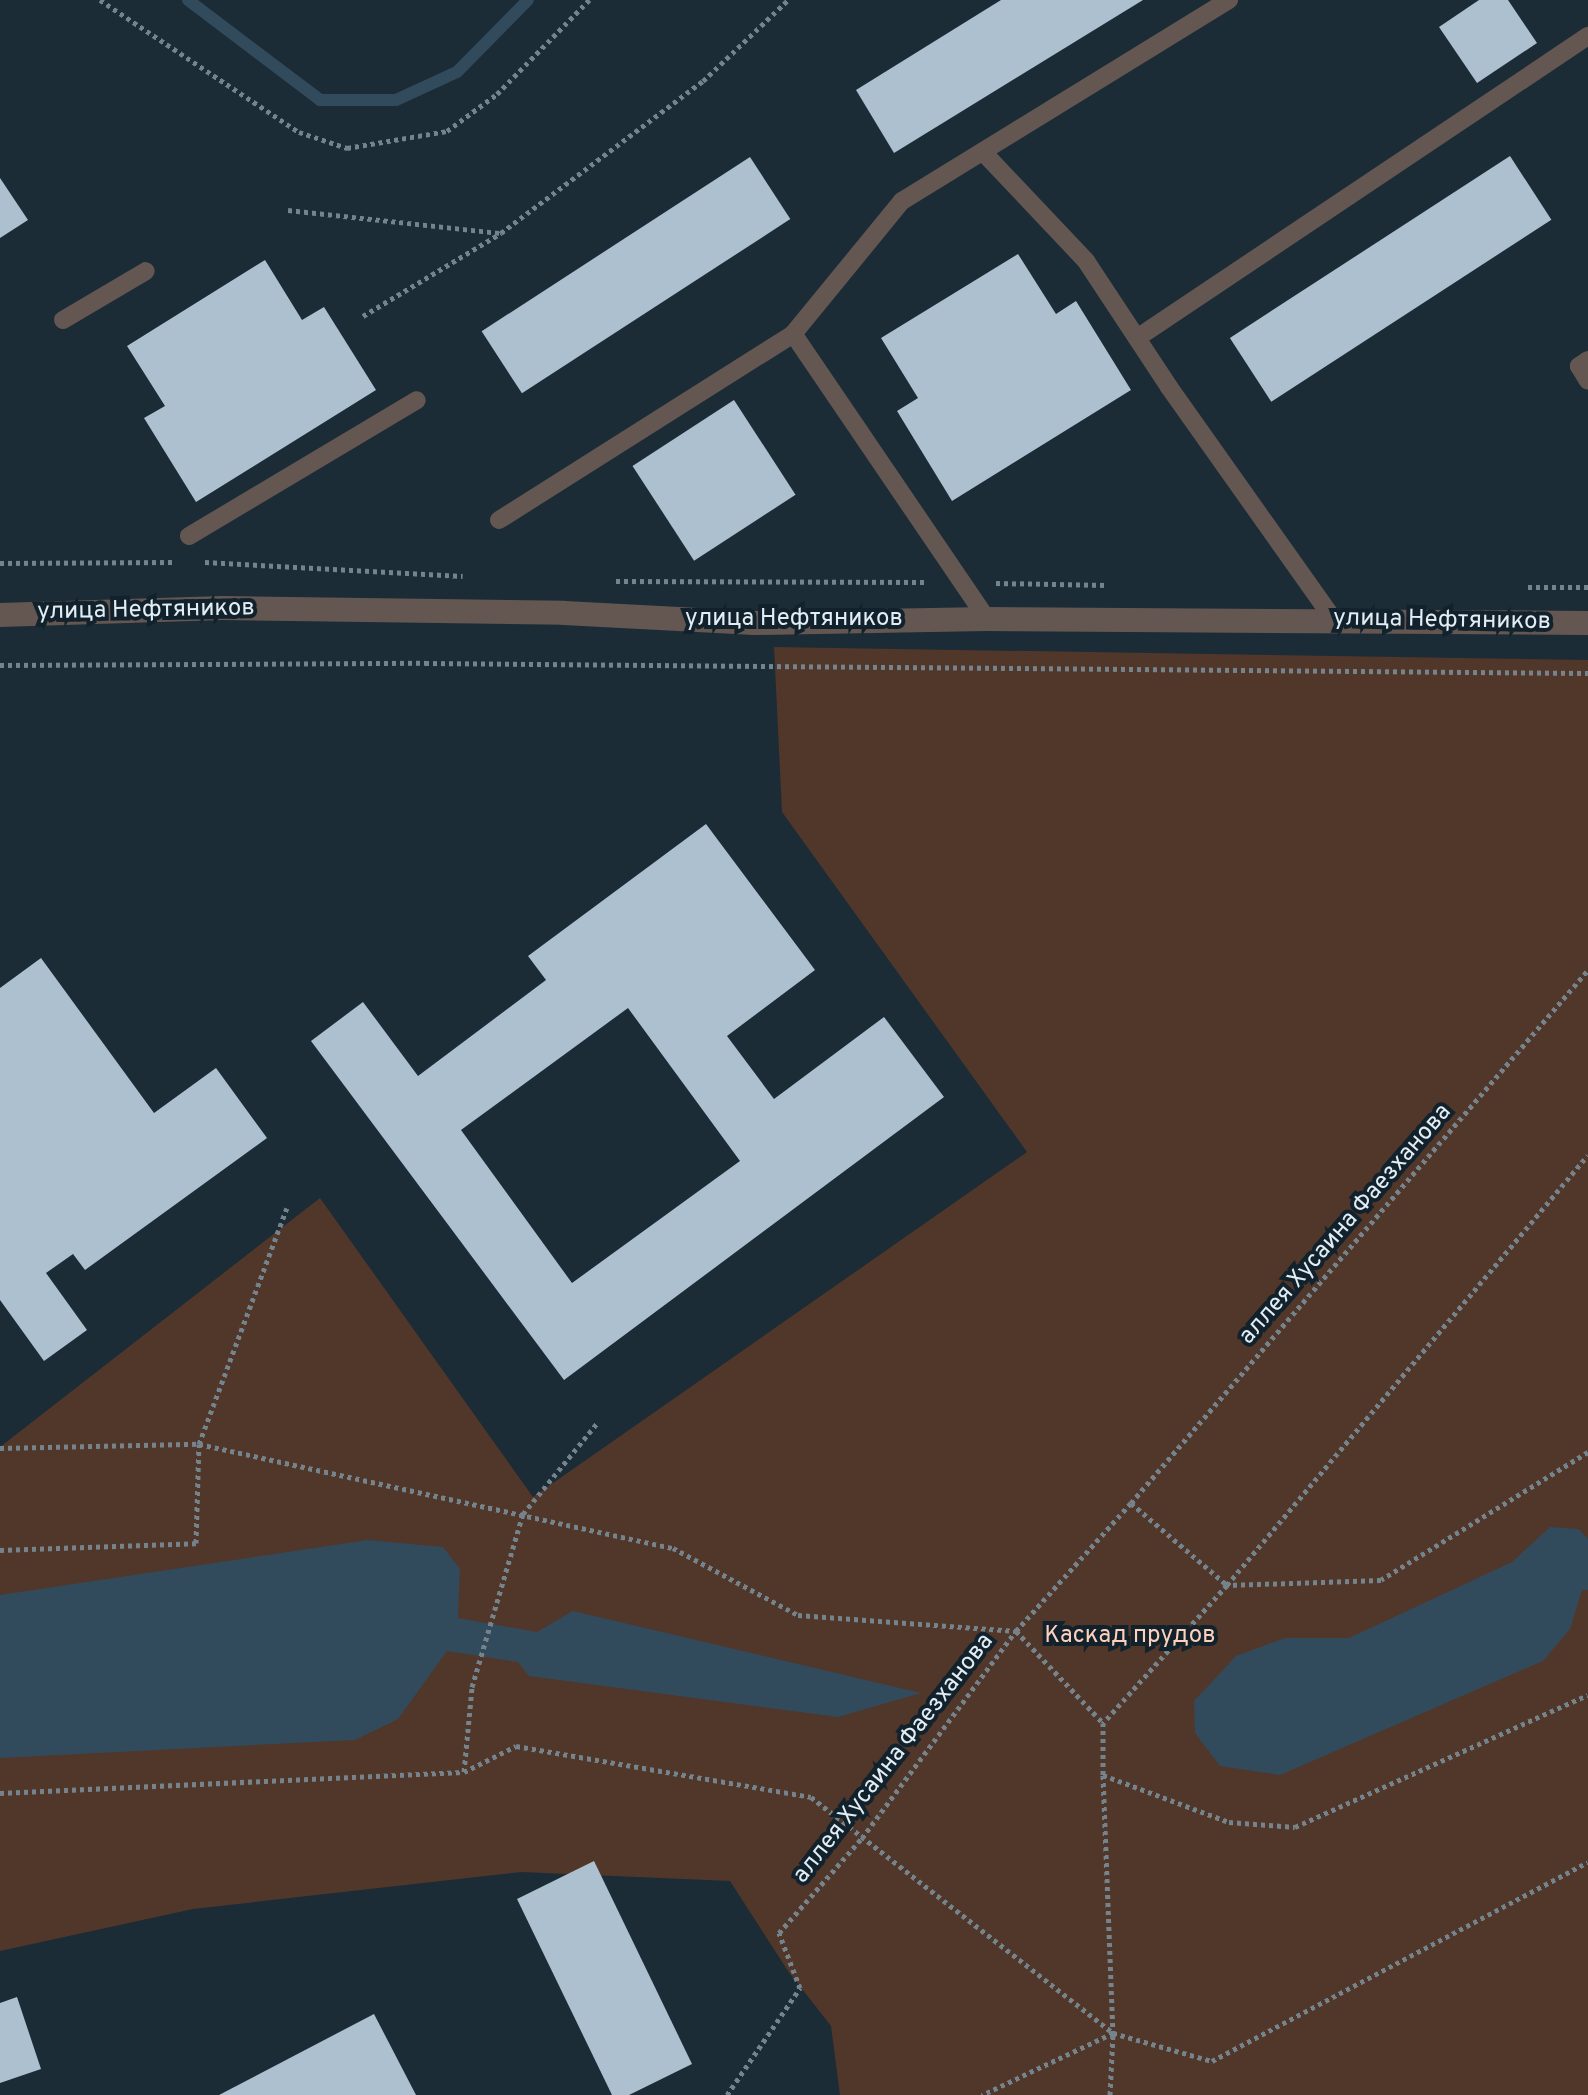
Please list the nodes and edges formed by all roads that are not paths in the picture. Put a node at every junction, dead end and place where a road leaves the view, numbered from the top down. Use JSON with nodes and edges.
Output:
{"nodes":[{"id":1,"x":1229,"y":0,"type":"edge"},
{"id":2,"x":1588,"y":36,"type":"edge"},
{"id":3,"x":983,"y":152,"type":"junction"},
{"id":4,"x":146,"y":271,"type":"dead end"},
{"id":5,"x":63,"y":320,"type":"dead end"},
{"id":6,"x":793,"y":334,"type":"junction"},
{"id":7,"x":1137,"y":338,"type":"junction"},
{"id":8,"x":1588,"y":360,"type":"edge"},
{"id":9,"x":1588,"y":381,"type":"edge"},
{"id":10,"x":417,"y":400,"type":"dead end"},
{"id":11,"x":499,"y":520,"type":"dead end"},
{"id":12,"x":189,"y":536,"type":"dead end"},
{"id":13,"x":0,"y":615,"type":"edge"},
{"id":14,"x":987,"y":619,"type":"junction"},
{"id":15,"x":1333,"y":619,"type":"junction"},
{"id":16,"x":1588,"y":623,"type":"edge"}],
"edges":[{"from":1,"to":3,"type":"lane"},
{"from":2,"to":7,"type":"lane"},
{"from":3,"to":6,"type":"lane"},
{"from":3,"to":7,"type":"lane"},
{"from":4,"to":5,"type":"lane"},
{"from":6,"to":11,"type":"lane"},
{"from":6,"to":14,"type":"lane"},
{"from":7,"to":15,"type":"lane"},
{"from":8,"to":9,"type":"lane"},
{"from":10,"to":12,"type":"lane"},
{"from":13,"to":14,"type":"street","name":"улица Нефтяников"},
{"from":14,"to":15,"type":"street","name":"улица Нефтяников"},
{"from":15,"to":16,"type":"street","name":"улица Нефтяников"}]}
